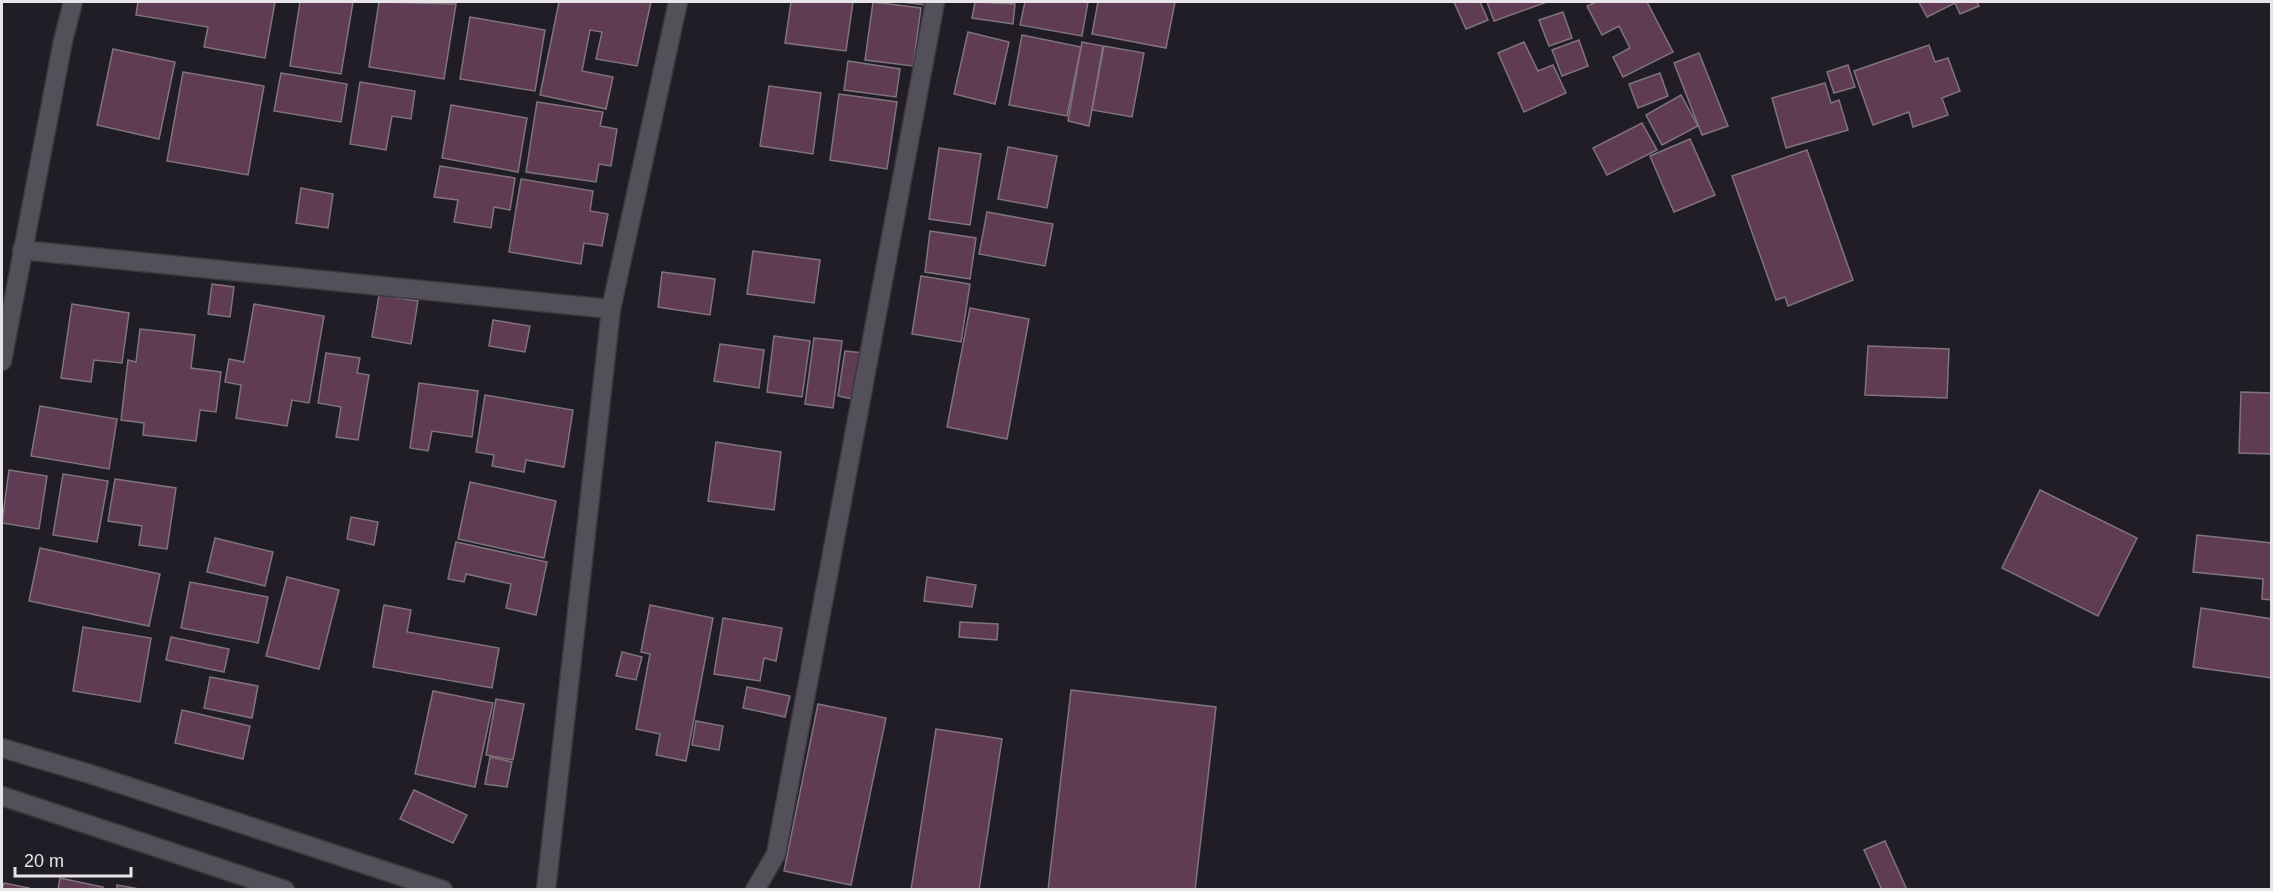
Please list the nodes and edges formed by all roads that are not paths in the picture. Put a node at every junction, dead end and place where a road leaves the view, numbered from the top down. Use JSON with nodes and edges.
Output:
{"nodes":[{"id":1,"x":73,"y":2,"type":"edge"},
{"id":2,"x":678,"y":2,"type":"edge"},
{"id":3,"x":935,"y":2,"type":"edge"},
{"id":4,"x":22,"y":250,"type":"junction"},
{"id":5,"x":611,"y":309,"type":"junction"},
{"id":6,"x":2,"y":361,"type":"edge"},
{"id":7,"x":2,"y":748,"type":"edge"},
{"id":8,"x":2,"y":796,"type":"edge"},
{"id":9,"x":285,"y":890,"type":"edge"},
{"id":10,"x":443,"y":890,"type":"edge"},
{"id":11,"x":546,"y":890,"type":"edge"},
{"id":12,"x":755,"y":890,"type":"edge"}],
"edges":[{"from":1,"to":4,"type":"street"},
{"from":2,"to":5,"type":"street"},
{"from":3,"to":12,"type":"street"},
{"from":4,"to":5,"type":"street"},
{"from":4,"to":6,"type":"street"},
{"from":5,"to":11,"type":"street"},
{"from":7,"to":10,"type":"street"},
{"from":8,"to":9,"type":"street"}]}
